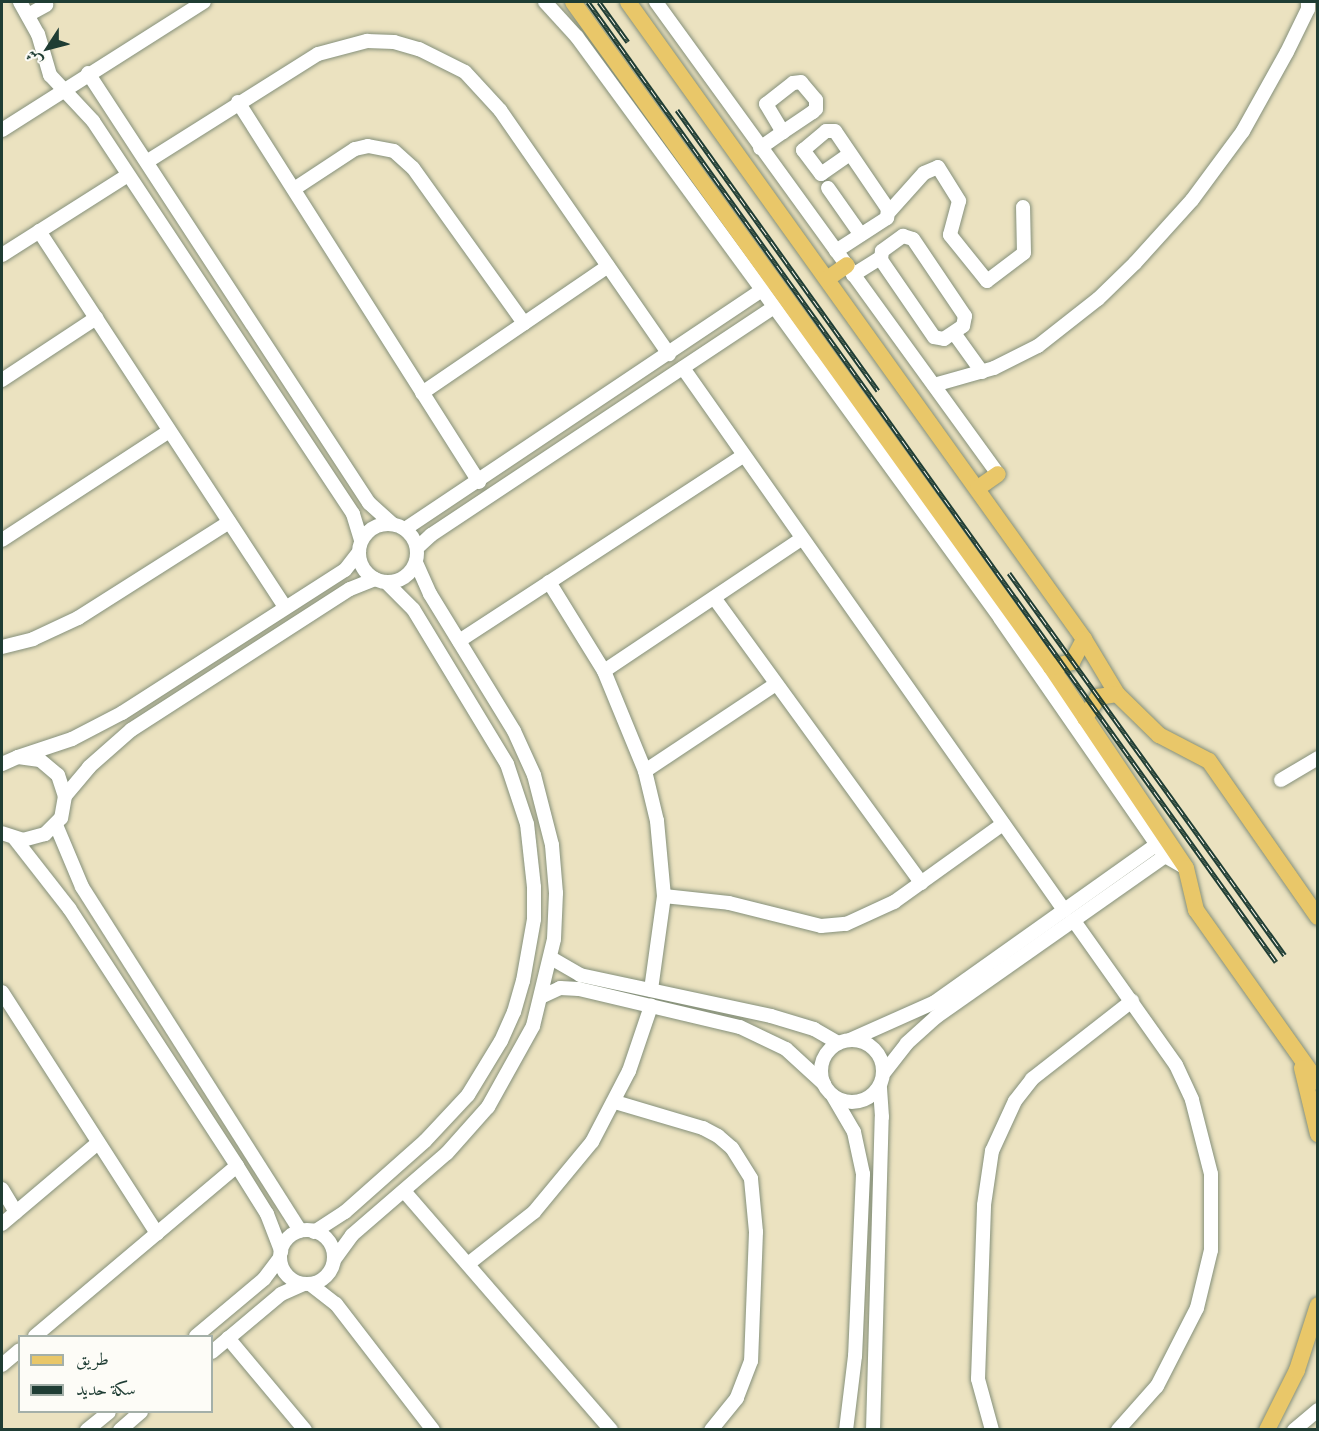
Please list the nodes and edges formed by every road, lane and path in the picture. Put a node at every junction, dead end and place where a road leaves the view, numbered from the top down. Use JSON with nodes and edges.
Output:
{"nodes":[{"id":1,"x":20,"y":2,"type":"edge"},
{"id":2,"x":204,"y":2,"type":"edge"},
{"id":3,"x":545,"y":2,"type":"edge"},
{"id":4,"x":573,"y":2,"type":"edge"},
{"id":5,"x":628,"y":2,"type":"edge"},
{"id":6,"x":657,"y":2,"type":"edge"},
{"id":7,"x":46,"y":5,"type":"dead end"},
{"id":8,"x":1311,"y":5,"type":"edge"},
{"id":9,"x":28,"y":15,"type":"junction"},
{"id":10,"x":88,"y":73,"type":"junction"},
{"id":11,"x":62,"y":90,"type":"junction"},
{"id":12,"x":238,"y":102,"type":"junction"},
{"id":13,"x":2,"y":130,"type":"edge"},
{"id":14,"x":128,"y":132,"type":"junction"},
{"id":15,"x":783,"y":132,"type":"dead end"},
{"id":16,"x":108,"y":144,"type":"junction"},
{"id":17,"x":760,"y":148,"type":"junction"},
{"id":18,"x":850,"y":154,"type":"dead end"},
{"id":19,"x":148,"y":160,"type":"junction"},
{"id":20,"x":128,"y":175,"type":"junction"},
{"id":21,"x":828,"y":188,"type":"dead end"},
{"id":22,"x":294,"y":189,"type":"junction"},
{"id":23,"x":1023,"y":207,"type":"dead end"},
{"id":24,"x":889,"y":212,"type":"junction"},
{"id":25,"x":39,"y":231,"type":"junction"},
{"id":26,"x":861,"y":235,"type":"junction"},
{"id":27,"x":836,"y":251,"type":"junction"},
{"id":28,"x":2,"y":255,"type":"edge"},
{"id":29,"x":880,"y":258,"type":"junction"},
{"id":30,"x":608,"y":266,"type":"junction"},
{"id":31,"x":850,"y":270,"type":"junction"},
{"id":32,"x":827,"y":279,"type":"junction"},
{"id":33,"x":762,"y":290,"type":"junction"},
{"id":34,"x":774,"y":307,"type":"junction"},
{"id":35,"x":96,"y":318,"type":"junction"},
{"id":36,"x":715,"y":322,"type":"junction"},
{"id":37,"x":524,"y":323,"type":"junction"},
{"id":38,"x":954,"y":333,"type":"junction"},
{"id":39,"x":727,"y":339,"type":"junction"},
{"id":40,"x":669,"y":354,"type":"junction"},
{"id":41,"x":683,"y":368,"type":"junction"},
{"id":42,"x":981,"y":372,"type":"junction"},
{"id":43,"x":2,"y":380,"type":"edge"},
{"id":44,"x":934,"y":385,"type":"junction"},
{"id":45,"x":422,"y":393,"type":"junction"},
{"id":46,"x":169,"y":431,"type":"junction"},
{"id":47,"x":744,"y":456,"type":"junction"},
{"id":48,"x":998,"y":474,"type":"joint"},
{"id":49,"x":479,"y":482,"type":"junction"},
{"id":50,"x":978,"y":488,"type":"junction"},
{"id":51,"x":229,"y":522,"type":"junction"},
{"id":52,"x":392,"y":524,"type":"junction"},
{"id":53,"x":405,"y":529,"type":"junction"},
{"id":54,"x":2,"y":540,"type":"edge"},
{"id":55,"x":800,"y":540,"type":"junction"},
{"id":56,"x":360,"y":546,"type":"junction"},
{"id":57,"x":417,"y":555,"type":"junction"},
{"id":58,"x":381,"y":581,"type":"junction"},
{"id":59,"x":549,"y":582,"type":"junction"},
{"id":60,"x":715,"y":599,"type":"junction"},
{"id":61,"x":284,"y":606,"type":"junction"},
{"id":62,"x":1084,"y":639,"type":"junction"},
{"id":63,"x":459,"y":641,"type":"junction"},
{"id":64,"x":2,"y":647,"type":"edge"},
{"id":65,"x":1051,"y":667,"type":"junction"},
{"id":66,"x":188,"y":669,"type":"junction"},
{"id":67,"x":604,"y":671,"type":"junction"},
{"id":68,"x":776,"y":684,"type":"junction"},
{"id":69,"x":199,"y":687,"type":"junction"},
{"id":70,"x":1117,"y":694,"type":"junction"},
{"id":71,"x":1085,"y":718,"type":"junction"},
{"id":72,"x":18,"y":758,"type":"junction"},
{"id":73,"x":1317,"y":758,"type":"edge"},
{"id":74,"x":2,"y":764,"type":"edge"},
{"id":75,"x":645,"y":771,"type":"junction"},
{"id":76,"x":1281,"y":780,"type":"dead end"},
{"id":77,"x":65,"y":796,"type":"junction"},
{"id":78,"x":1003,"y":824,"type":"junction"},
{"id":79,"x":56,"y":825,"type":"junction"},
{"id":80,"x":2,"y":833,"type":"edge"},
{"id":81,"x":15,"y":839,"type":"junction"},
{"id":82,"x":1157,"y":844,"type":"junction"},
{"id":83,"x":1165,"y":856,"type":"junction"},
{"id":84,"x":1186,"y":868,"type":"junction"},
{"id":85,"x":921,"y":883,"type":"junction"},
{"id":86,"x":664,"y":896,"type":"junction"},
{"id":87,"x":1069,"y":916,"type":"junction"},
{"id":88,"x":1317,"y":916,"type":"edge"},
{"id":89,"x":552,"y":958,"type":"junction"},
{"id":90,"x":651,"y":990,"type":"junction"},
{"id":91,"x":2,"y":992,"type":"edge"},
{"id":92,"x":543,"y":996,"type":"junction"},
{"id":93,"x":1132,"y":1001,"type":"junction"},
{"id":94,"x":651,"y":1006,"type":"junction"},
{"id":95,"x":844,"y":1042,"type":"junction"},
{"id":96,"x":1300,"y":1061,"type":"junction"},
{"id":97,"x":881,"y":1080,"type":"junction"},
{"id":98,"x":1317,"y":1082,"type":"edge"},
{"id":99,"x":824,"y":1084,"type":"junction"},
{"id":100,"x":833,"y":1096,"type":"junction"},
{"id":101,"x":615,"y":1102,"type":"junction"},
{"id":102,"x":1317,"y":1134,"type":"edge"},
{"id":103,"x":98,"y":1143,"type":"junction"},
{"id":104,"x":237,"y":1166,"type":"junction"},
{"id":105,"x":2,"y":1189,"type":"edge"},
{"id":106,"x":404,"y":1191,"type":"junction"},
{"id":107,"x":16,"y":1212,"type":"junction"},
{"id":108,"x":2,"y":1224,"type":"edge"},
{"id":109,"x":300,"y":1231,"type":"junction"},
{"id":110,"x":314,"y":1232,"type":"junction"},
{"id":111,"x":157,"y":1233,"type":"junction"},
{"id":112,"x":280,"y":1255,"type":"junction"},
{"id":113,"x":334,"y":1260,"type":"junction"},
{"id":114,"x":468,"y":1264,"type":"junction"},
{"id":115,"x":307,"y":1284,"type":"junction"},
{"id":116,"x":1317,"y":1305,"type":"edge"},
{"id":117,"x":36,"y":1335,"type":"edge"},
{"id":118,"x":197,"y":1335,"type":"edge"},
{"id":119,"x":228,"y":1338,"type":"junction"},
{"id":120,"x":213,"y":1351,"type":"edge"},
{"id":121,"x":18,"y":1352,"type":"edge"},
{"id":122,"x":2,"y":1365,"type":"edge"},
{"id":123,"x":1317,"y":1410,"type":"edge"},
{"id":124,"x":107,"y":1413,"type":"edge"},
{"id":125,"x":140,"y":1413,"type":"edge"},
{"id":126,"x":301,"y":1425,"type":"edge"},
{"id":127,"x":87,"y":1430,"type":"edge"},
{"id":128,"x":120,"y":1430,"type":"edge"},
{"id":129,"x":285,"y":1430,"type":"edge"},
{"id":130,"x":433,"y":1430,"type":"edge"},
{"id":131,"x":611,"y":1430,"type":"edge"},
{"id":132,"x":711,"y":1430,"type":"edge"},
{"id":133,"x":846,"y":1430,"type":"edge"},
{"id":134,"x":873,"y":1430,"type":"edge"},
{"id":135,"x":992,"y":1430,"type":"edge"},
{"id":136,"x":1118,"y":1430,"type":"edge"},
{"id":137,"x":1267,"y":1430,"type":"edge"},
{"id":138,"x":1294,"y":1430,"type":"edge"}],
"edges":[{"from":1,"to":9,"type":"street"},
{"from":2,"to":10,"type":"street"},
{"from":3,"to":33,"type":"street"},
{"from":4,"to":65,"type":"main road"},
{"from":5,"to":32,"type":"main road"},
{"from":6,"to":17,"type":"street"},
{"from":7,"to":9,"type":"street"},
{"from":8,"to":42,"type":"street"},
{"from":9,"to":11,"type":"street"},
{"from":10,"to":11,"type":"street"},
{"from":10,"to":14,"type":"street"},
{"from":11,"to":13,"type":"street"},
{"from":11,"to":16,"type":"street"},
{"from":12,"to":19,"type":"street"},
{"from":12,"to":22,"type":"street"},
{"from":12,"to":30,"type":"street"},
{"from":14,"to":16,"type":"street"},
{"from":14,"to":19,"type":"street"},
{"from":15,"to":17,"type":"street"},
{"from":16,"to":20,"type":"street"},
{"from":17,"to":27,"type":"street"},
{"from":18,"to":24,"type":"street"},
{"from":19,"to":52,"type":"street"},
{"from":20,"to":25,"type":"street"},
{"from":20,"to":56,"type":"street"},
{"from":21,"to":26,"type":"street"},
{"from":22,"to":37,"type":"street"},
{"from":22,"to":45,"type":"street"},
{"from":23,"to":24,"type":"street"},
{"from":24,"to":26,"type":"street"},
{"from":25,"to":28,"type":"street"},
{"from":25,"to":35,"type":"street"},
{"from":26,"to":27,"type":"street"},
{"from":27,"to":31,"type":"street"},
{"from":29,"to":31,"type":"street"},
{"from":29,"to":38,"type":"street"},
{"from":29,"to":38,"type":"street"},
{"from":30,"to":37,"type":"street"},
{"from":30,"to":40,"type":"street"},
{"from":31,"to":32,"type":"main road"},
{"from":31,"to":44,"type":"street"},
{"from":32,"to":50,"type":"main road"},
{"from":33,"to":34,"type":"street"},
{"from":33,"to":36,"type":"street"},
{"from":34,"to":39,"type":"street"},
{"from":34,"to":82,"type":"street"},
{"from":35,"to":43,"type":"street"},
{"from":35,"to":46,"type":"street"},
{"from":36,"to":39,"type":"street"},
{"from":36,"to":40,"type":"street"},
{"from":37,"to":45,"type":"street"},
{"from":38,"to":42,"type":"street"},
{"from":39,"to":41,"type":"street"},
{"from":40,"to":49,"type":"street"},
{"from":41,"to":47,"type":"street"},
{"from":41,"to":57,"type":"street"},
{"from":42,"to":44,"type":"street"},
{"from":44,"to":48,"type":"street"},
{"from":45,"to":49,"type":"street"},
{"from":46,"to":51,"type":"street"},
{"from":46,"to":54,"type":"street"},
{"from":47,"to":55,"type":"street"},
{"from":47,"to":59,"type":"street"},
{"from":48,"to":50,"type":"main road"},
{"from":49,"to":53,"type":"street"},
{"from":50,"to":62,"type":"main road"},
{"from":51,"to":61,"type":"street"},
{"from":51,"to":64,"type":"street"},
{"from":52,"to":53,"type":"street"},
{"from":52,"to":56,"type":"street"},
{"from":53,"to":57,"type":"street"},
{"from":55,"to":60,"type":"street"},
{"from":55,"to":78,"type":"street"},
{"from":56,"to":58,"type":"street"},
{"from":56,"to":61,"type":"street"},
{"from":57,"to":58,"type":"street"},
{"from":57,"to":63,"type":"street"},
{"from":58,"to":69,"type":"street"},
{"from":58,"to":110,"type":"street"},
{"from":59,"to":63,"type":"street"},
{"from":59,"to":67,"type":"street"},
{"from":60,"to":67,"type":"street"},
{"from":60,"to":68,"type":"street"},
{"from":61,"to":66,"type":"street"},
{"from":62,"to":65,"type":"main road"},
{"from":62,"to":70,"type":"main road"},
{"from":63,"to":89,"type":"street"},
{"from":65,"to":71,"type":"main road"},
{"from":66,"to":69,"type":"street"},
{"from":66,"to":72,"type":"street"},
{"from":67,"to":75,"type":"street"},
{"from":68,"to":75,"type":"street"},
{"from":68,"to":85,"type":"street"},
{"from":69,"to":77,"type":"street"},
{"from":70,"to":71,"type":"main road"},
{"from":70,"to":88,"type":"main road"},
{"from":71,"to":84,"type":"main road"},
{"from":72,"to":74,"type":"street"},
{"from":72,"to":77,"type":"street"},
{"from":73,"to":76,"type":"street"},
{"from":75,"to":86,"type":"street"},
{"from":77,"to":79,"type":"street"},
{"from":78,"to":85,"type":"street"},
{"from":78,"to":87,"type":"street"},
{"from":79,"to":81,"type":"street"},
{"from":79,"to":109,"type":"street"},
{"from":80,"to":81,"type":"street"},
{"from":81,"to":104,"type":"street"},
{"from":82,"to":83,"type":"street"},
{"from":82,"to":87,"type":"street"},
{"from":83,"to":84,"type":"street"},
{"from":83,"to":87,"type":"street"},
{"from":84,"to":96,"type":"main road"},
{"from":85,"to":86,"type":"street"},
{"from":86,"to":90,"type":"street"},
{"from":87,"to":93,"type":"street"},
{"from":87,"to":95,"type":"street"},
{"from":87,"to":97,"type":"street"},
{"from":89,"to":90,"type":"street"},
{"from":89,"to":92,"type":"street"},
{"from":90,"to":95,"type":"street"},
{"from":91,"to":103,"type":"street"},
{"from":92,"to":94,"type":"street"},
{"from":92,"to":106,"type":"street"},
{"from":93,"to":135,"type":"street"},
{"from":93,"to":136,"type":"street"},
{"from":94,"to":99,"type":"street"},
{"from":94,"to":101,"type":"street"},
{"from":95,"to":97,"type":"street"},
{"from":95,"to":99,"type":"street"},
{"from":96,"to":98,"type":"main road"},
{"from":96,"to":102,"type":"main road"},
{"from":97,"to":100,"type":"street"},
{"from":97,"to":134,"type":"street"},
{"from":99,"to":100,"type":"street"},
{"from":100,"to":133,"type":"street"},
{"from":101,"to":114,"type":"street"},
{"from":101,"to":132,"type":"street"},
{"from":103,"to":107,"type":"street"},
{"from":103,"to":111,"type":"street"},
{"from":104,"to":111,"type":"street"},
{"from":104,"to":112,"type":"street"},
{"from":105,"to":107,"type":"street"},
{"from":106,"to":113,"type":"street"},
{"from":106,"to":114,"type":"street"},
{"from":107,"to":108,"type":"street"},
{"from":109,"to":110,"type":"street"},
{"from":109,"to":112,"type":"street"},
{"from":110,"to":113,"type":"street"},
{"from":111,"to":117,"type":"street"},
{"from":112,"to":115,"type":"street"},
{"from":112,"to":118,"type":"street"},
{"from":113,"to":115,"type":"street"},
{"from":114,"to":131,"type":"street"},
{"from":115,"to":119,"type":"street"},
{"from":115,"to":130,"type":"street"},
{"from":116,"to":137,"type":"main road"},
{"from":119,"to":120,"type":"street"},
{"from":119,"to":126,"type":"street"},
{"from":121,"to":122,"type":"street"},
{"from":123,"to":138,"type":"street"},
{"from":124,"to":127,"type":"street"},
{"from":125,"to":128,"type":"street"},
{"from":126,"to":129,"type":"street"}]}
